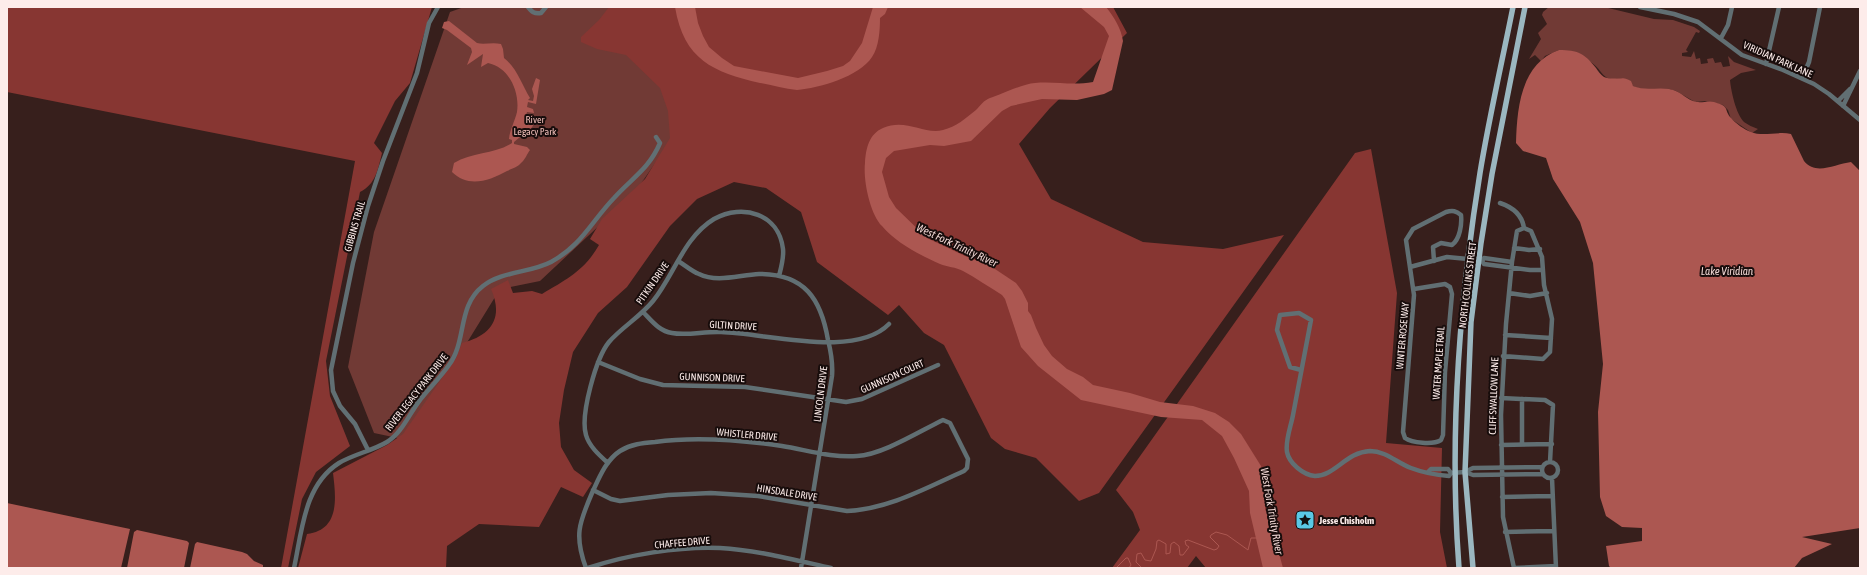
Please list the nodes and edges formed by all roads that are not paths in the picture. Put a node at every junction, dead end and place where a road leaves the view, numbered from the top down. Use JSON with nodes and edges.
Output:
{"nodes":[{"id":1,"x":438,"y":7,"type":"edge"},
{"id":2,"x":528,"y":7,"type":"edge"},
{"id":3,"x":546,"y":7,"type":"edge"},
{"id":4,"x":1513,"y":7,"type":"edge"},
{"id":5,"x":1525,"y":7,"type":"edge"},
{"id":6,"x":1640,"y":7,"type":"edge"},
{"id":7,"x":1732,"y":7,"type":"edge"},
{"id":8,"x":1779,"y":7,"type":"edge"},
{"id":9,"x":1820,"y":7,"type":"edge"},
{"id":10,"x":1652,"y":8,"type":"edge"},
{"id":11,"x":1722,"y":38,"type":"junction"},
{"id":12,"x":1766,"y":64,"type":"junction"},
{"id":13,"x":1860,"y":71,"type":"edge"},
{"id":14,"x":1802,"y":78,"type":"junction"},
{"id":15,"x":1850,"y":89,"type":"junction"},
{"id":16,"x":1838,"y":101,"type":"junction"},
{"id":17,"x":1844,"y":106,"type":"junction"},
{"id":18,"x":1860,"y":120,"type":"edge"},
{"id":19,"x":656,"y":138,"type":"dead end"},
{"id":20,"x":1500,"y":203,"type":"dead end"},
{"id":21,"x":1524,"y":228,"type":"junction"},
{"id":22,"x":1514,"y":248,"type":"junction"},
{"id":23,"x":1540,"y":249,"type":"junction"},
{"id":24,"x":1468,"y":259,"type":"junction"},
{"id":25,"x":678,"y":261,"type":"junction"},
{"id":26,"x":1434,"y":261,"type":"junction"},
{"id":27,"x":1480,"y":261,"type":"junction"},
{"id":28,"x":1512,"y":265,"type":"junction"},
{"id":29,"x":1410,"y":267,"type":"junction"},
{"id":30,"x":1543,"y":270,"type":"junction"},
{"id":31,"x":779,"y":276,"type":"junction"},
{"id":32,"x":1414,"y":289,"type":"junction"},
{"id":33,"x":1508,"y":293,"type":"junction"},
{"id":34,"x":1547,"y":293,"type":"junction"},
{"id":35,"x":643,"y":312,"type":"junction"},
{"id":36,"x":889,"y":324,"type":"dead end"},
{"id":37,"x":1505,"y":335,"type":"junction"},
{"id":38,"x":1551,"y":338,"type":"junction"},
{"id":39,"x":829,"y":342,"type":"junction"},
{"id":40,"x":1503,"y":356,"type":"junction"},
{"id":41,"x":598,"y":362,"type":"junction"},
{"id":42,"x":938,"y":365,"type":"dead end"},
{"id":43,"x":1301,"y":370,"type":"junction"},
{"id":44,"x":1501,"y":398,"type":"junction"},
{"id":45,"x":829,"y":399,"type":"junction"},
{"id":46,"x":1522,"y":399,"type":"junction"},
{"id":47,"x":1405,"y":438,"type":"joint"},
{"id":48,"x":1522,"y":444,"type":"junction"},
{"id":49,"x":1552,"y":444,"type":"junction"},
{"id":50,"x":1501,"y":445,"type":"junction"},
{"id":51,"x":368,"y":450,"type":"junction"},
{"id":52,"x":821,"y":452,"type":"junction"},
{"id":53,"x":1550,"y":462,"type":"junction"},
{"id":54,"x":608,"y":463,"type":"junction"},
{"id":55,"x":968,"y":463,"type":"joint"},
{"id":56,"x":1542,"y":467,"type":"junction"},
{"id":57,"x":1502,"y":468,"type":"junction"},
{"id":58,"x":1465,"y":472,"type":"junction"},
{"id":59,"x":1452,"y":473,"type":"junction"},
{"id":60,"x":1502,"y":474,"type":"junction"},
{"id":61,"x":1542,"y":474,"type":"junction"},
{"id":62,"x":1552,"y":478,"type":"junction"},
{"id":63,"x":593,"y":490,"type":"junction"},
{"id":64,"x":1553,"y":496,"type":"junction"},
{"id":65,"x":1502,"y":497,"type":"junction"},
{"id":66,"x":813,"y":505,"type":"junction"},
{"id":67,"x":1553,"y":531,"type":"junction"},
{"id":68,"x":1505,"y":532,"type":"junction"},
{"id":69,"x":802,"y":562,"type":"junction"},
{"id":70,"x":1535,"y":567,"type":"edge"},
{"id":71,"x":1556,"y":567,"type":"edge"},
{"id":72,"x":294,"y":568,"type":"edge"},
{"id":73,"x":587,"y":568,"type":"edge"},
{"id":74,"x":801,"y":568,"type":"edge"},
{"id":75,"x":831,"y":568,"type":"edge"},
{"id":76,"x":1459,"y":568,"type":"edge"},
{"id":77,"x":1473,"y":568,"type":"edge"},
{"id":78,"x":1514,"y":568,"type":"edge"}],
"edges":[{"from":1,"to":51,"type":"street","name":"GIBBINS TRAIL"},
{"from":2,"to":3,"type":"street"},
{"from":4,"to":24,"type":"main road","name":"NORTH COLLINS STREET"},
{"from":5,"to":27,"type":"main road","name":"NORTH COLLINS STREET"},
{"from":6,"to":10,"type":"street","name":"VIRIDIAN PARK LANE"},
{"from":7,"to":11,"type":"street"},
{"from":8,"to":12,"type":"street"},
{"from":9,"to":14,"type":"street"},
{"from":10,"to":11,"type":"street","name":"VIRIDIAN PARK LANE"},
{"from":11,"to":12,"type":"street","name":"VIRIDIAN PARK LANE"},
{"from":12,"to":14,"type":"street","name":"VIRIDIAN PARK LANE"},
{"from":13,"to":15,"type":"street"},
{"from":14,"to":16,"type":"street","name":"VIRIDIAN PARK LANE"},
{"from":15,"to":16,"type":"street"},
{"from":15,"to":17,"type":"street"},
{"from":16,"to":17,"type":"street","name":"VIRIDIAN PARK LANE"},
{"from":17,"to":18,"type":"street","name":"VIRIDIAN PARK LANE"},
{"from":19,"to":51,"type":"street","name":"RIVER LEGACY PARK DRIVE"},
{"from":20,"to":21,"type":"street"},
{"from":21,"to":22,"type":"street","name":"CLIFF SWALLOW LANE"},
{"from":21,"to":23,"type":"street"},
{"from":22,"to":23,"type":"street"},
{"from":22,"to":28,"type":"street","name":"CLIFF SWALLOW LANE"},
{"from":23,"to":30,"type":"street"},
{"from":24,"to":26,"type":"street"},
{"from":24,"to":27,"type":"main road"},
{"from":24,"to":59,"type":"main road","name":"NORTH COLLINS STREET"},
{"from":25,"to":31,"type":"street","name":"LINCOLN DRIVE"},
{"from":25,"to":31,"type":"street","name":"PITKIN DRIVE"},
{"from":25,"to":35,"type":"street","name":"PITKIN DRIVE"},
{"from":26,"to":29,"type":"street"},
{"from":26,"to":29,"type":"street","name":"WINTER ROSE WAY"},
{"from":27,"to":28,"type":"street"},
{"from":27,"to":58,"type":"main road","name":"NORTH COLLINS STREET"},
{"from":28,"to":30,"type":"street"},
{"from":28,"to":33,"type":"street","name":"CLIFF SWALLOW LANE"},
{"from":29,"to":32,"type":"street","name":"WINTER ROSE WAY"},
{"from":30,"to":34,"type":"street"},
{"from":31,"to":39,"type":"street","name":"LINCOLN DRIVE"},
{"from":32,"to":47,"type":"street","name":"WINTER ROSE WAY"},
{"from":32,"to":47,"type":"street","name":"WATER MAPLE TRAIL"},
{"from":33,"to":34,"type":"street"},
{"from":33,"to":37,"type":"street","name":"CLIFF SWALLOW LANE"},
{"from":34,"to":38,"type":"street"},
{"from":35,"to":39,"type":"street","name":"GILTIN DRIVE"},
{"from":35,"to":41,"type":"street","name":"PITKIN DRIVE"},
{"from":36,"to":39,"type":"street","name":"GILTIN DRIVE"},
{"from":37,"to":38,"type":"street"},
{"from":37,"to":40,"type":"street","name":"CLIFF SWALLOW LANE"},
{"from":38,"to":40,"type":"street"},
{"from":39,"to":45,"type":"street","name":"LINCOLN DRIVE"},
{"from":40,"to":44,"type":"street","name":"CLIFF SWALLOW LANE"},
{"from":41,"to":45,"type":"street","name":"GUNNISON DRIVE"},
{"from":41,"to":54,"type":"street","name":"PITKIN DRIVE"},
{"from":42,"to":45,"type":"street","name":"GUNNISON COURT"},
{"from":43,"to":43,"type":"street"},
{"from":43,"to":59,"type":"street"},
{"from":44,"to":46,"type":"street"},
{"from":44,"to":50,"type":"street","name":"CLIFF SWALLOW LANE"},
{"from":45,"to":52,"type":"street","name":"LINCOLN DRIVE"},
{"from":46,"to":48,"type":"street"},
{"from":46,"to":49,"type":"street"},
{"from":48,"to":49,"type":"street"},
{"from":48,"to":50,"type":"street"},
{"from":49,"to":53,"type":"street"},
{"from":50,"to":57,"type":"street","name":"CLIFF SWALLOW LANE"},
{"from":51,"to":72,"type":"street","name":"RIVER LEGACY PARK DRIVE"},
{"from":52,"to":54,"type":"street","name":"WHISTLER DRIVE"},
{"from":52,"to":55,"type":"street","name":"WHISTLER DRIVE"},
{"from":52,"to":66,"type":"street","name":"LINCOLN DRIVE"},
{"from":53,"to":56,"type":"street"},
{"from":53,"to":62,"type":"street"},
{"from":54,"to":63,"type":"street","name":"WHISTLER DRIVE"},
{"from":55,"to":66,"type":"street","name":"HINSDALE DRIVE"},
{"from":56,"to":57,"type":"street"},
{"from":56,"to":61,"type":"street"},
{"from":57,"to":58,"type":"street"},
{"from":57,"to":60,"type":"street","name":"CLIFF SWALLOW LANE"},
{"from":58,"to":59,"type":"street"},
{"from":58,"to":60,"type":"street"},
{"from":58,"to":77,"type":"main road","name":"NORTH COLLINS STREET"},
{"from":59,"to":76,"type":"main road","name":"NORTH COLLINS STREET"},
{"from":60,"to":61,"type":"street"},
{"from":60,"to":65,"type":"street","name":"CLIFF SWALLOW LANE"},
{"from":61,"to":62,"type":"street"},
{"from":62,"to":64,"type":"street"},
{"from":63,"to":66,"type":"street","name":"HINSDALE DRIVE"},
{"from":63,"to":73,"type":"street","name":"WHISTLER DRIVE"},
{"from":64,"to":65,"type":"street"},
{"from":64,"to":67,"type":"street"},
{"from":65,"to":68,"type":"street","name":"CLIFF SWALLOW LANE"},
{"from":66,"to":69,"type":"street","name":"LINCOLN DRIVE"},
{"from":67,"to":68,"type":"street"},
{"from":67,"to":71,"type":"street"},
{"from":68,"to":78,"type":"street","name":"CLIFF SWALLOW LANE"},
{"from":69,"to":73,"type":"street","name":"CHAFFEE DRIVE"},
{"from":69,"to":74,"type":"street","name":"LINCOLN DRIVE"},
{"from":69,"to":75,"type":"street","name":"CHAFFEE DRIVE"},
{"from":70,"to":71,"type":"street"},
{"from":70,"to":78,"type":"street"}]}
